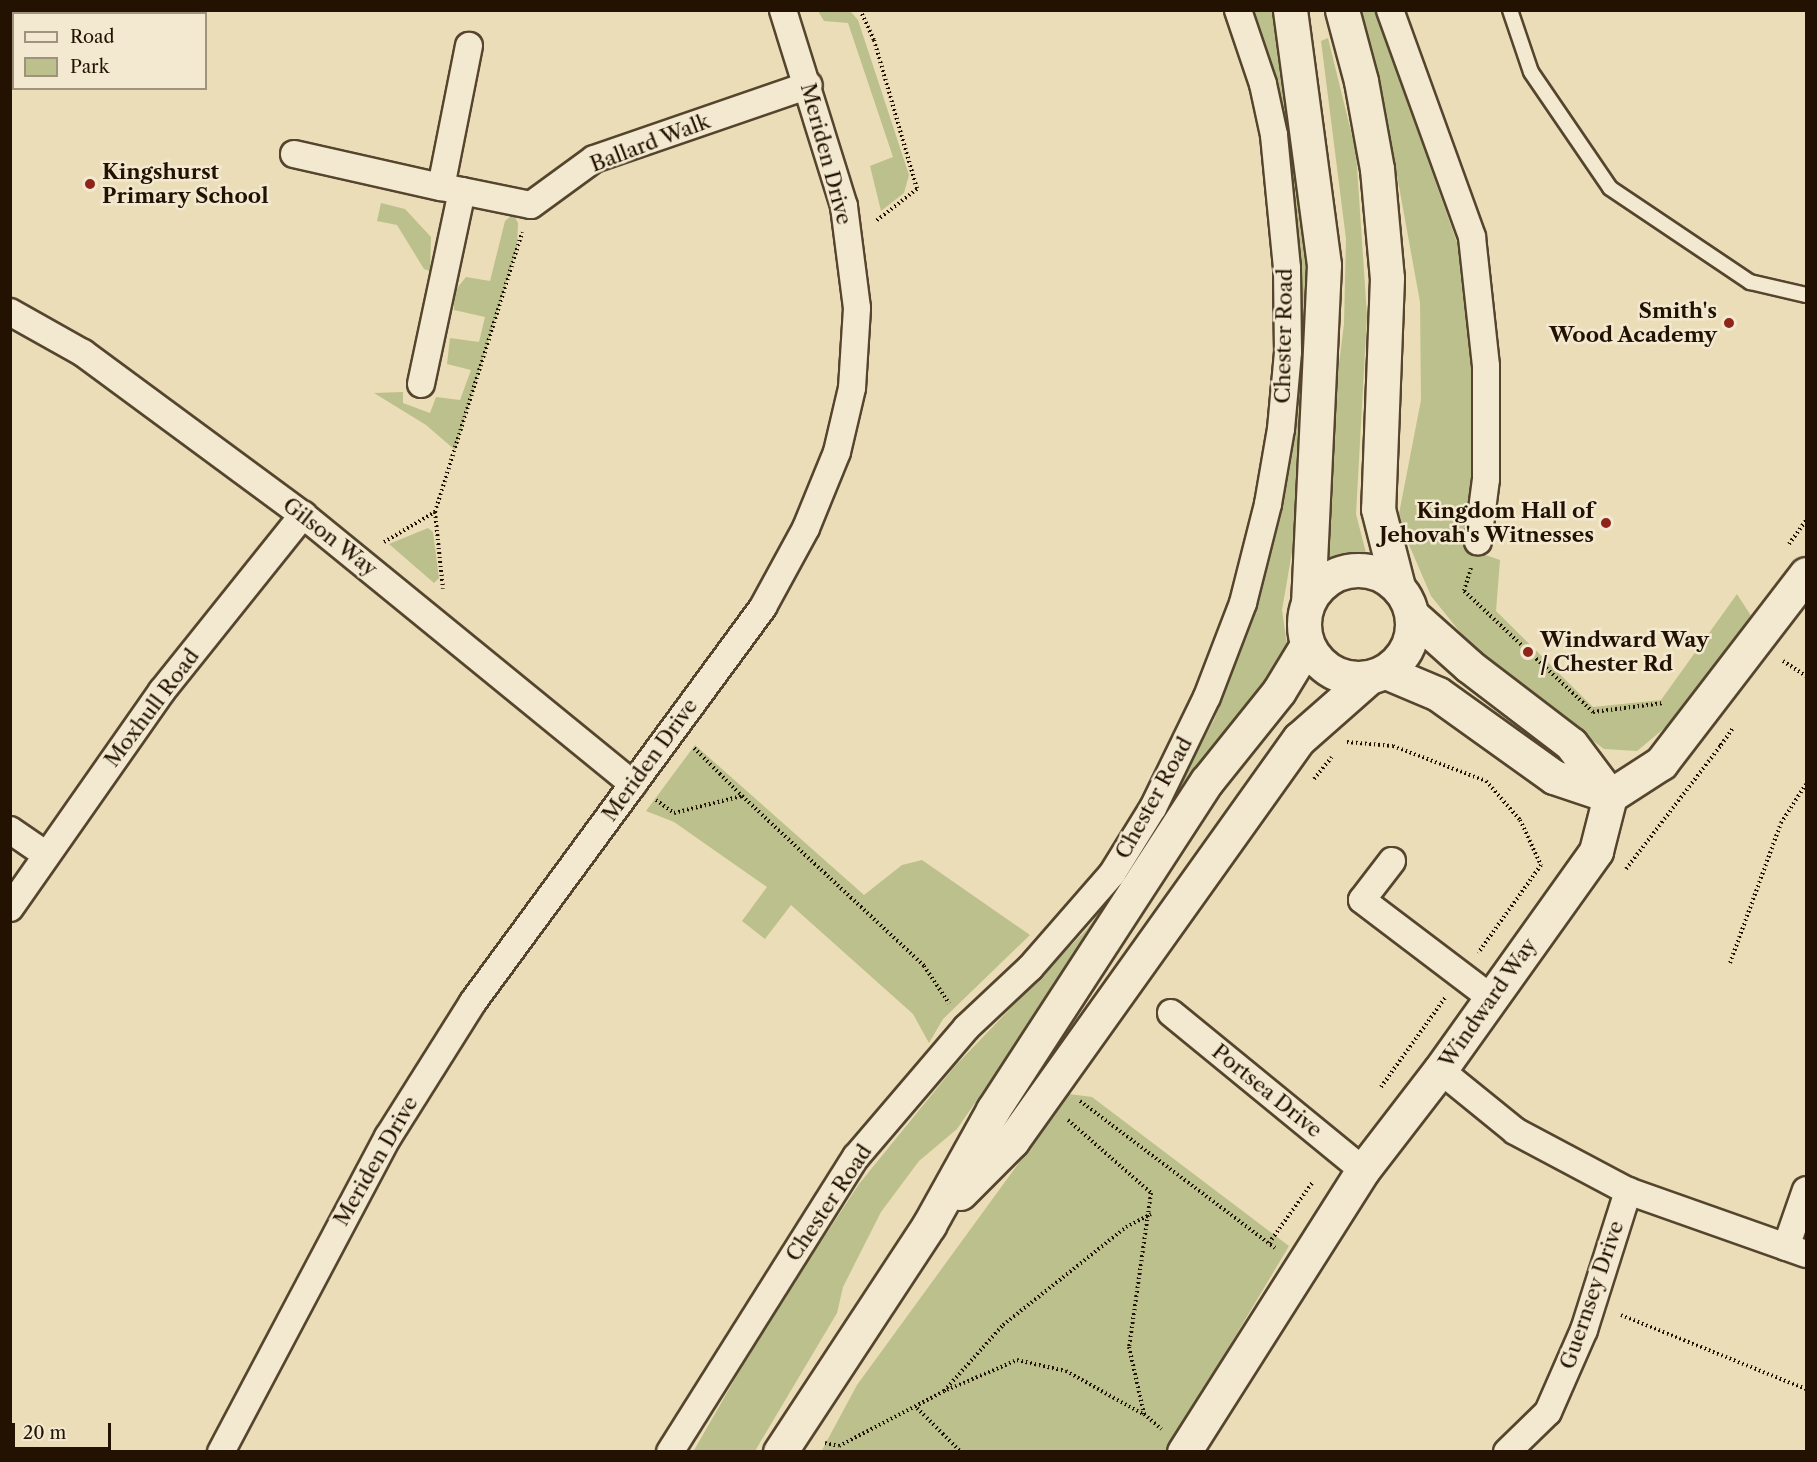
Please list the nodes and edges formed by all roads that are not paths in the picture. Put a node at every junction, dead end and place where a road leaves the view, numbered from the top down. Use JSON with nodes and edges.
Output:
{"nodes":[{"id":1,"x":783,"y":10,"type":"edge"},
{"id":2,"x":1238,"y":10,"type":"edge"},
{"id":3,"x":1290,"y":10,"type":"edge"},
{"id":4,"x":1342,"y":10,"type":"edge"},
{"id":5,"x":1390,"y":10,"type":"edge"},
{"id":6,"x":1510,"y":10,"type":"edge"},
{"id":7,"x":469,"y":46,"type":"dead end"},
{"id":8,"x":809,"y":85,"type":"junction"},
{"id":9,"x":294,"y":153,"type":"dead end"},
{"id":10,"x":451,"y":189,"type":"junction"},
{"id":11,"x":1806,"y":295,"type":"edge"},
{"id":12,"x":10,"y":312,"type":"edge"},
{"id":13,"x":421,"y":384,"type":"dead end"},
{"id":14,"x":303,"y":514,"type":"junction"},
{"id":15,"x":1478,"y":541,"type":"road end"},
{"id":16,"x":1806,"y":574,"type":"edge"},
{"id":17,"x":1405,"y":601,"type":"junction"},
{"id":18,"x":1308,"y":602,"type":"junction"},
{"id":19,"x":1307,"y":645,"type":"junction"},
{"id":20,"x":1376,"y":675,"type":"junction"},
{"id":21,"x":633,"y":784,"type":"junction"},
{"id":22,"x":1610,"y":796,"type":"junction"},
{"id":23,"x":10,"y":830,"type":"edge"},
{"id":24,"x":45,"y":854,"type":"junction"},
{"id":25,"x":1392,"y":861,"type":"dead end"},
{"id":26,"x":10,"y":908,"type":"edge"},
{"id":27,"x":1491,"y":998,"type":"junction"},
{"id":28,"x":1171,"y":1012,"type":"dead end"},
{"id":29,"x":1440,"y":1070,"type":"junction"},
{"id":30,"x":1363,"y":1170,"type":"junction"},
{"id":31,"x":1806,"y":1190,"type":"edge"},
{"id":32,"x":1628,"y":1191,"type":"junction"},
{"id":33,"x":929,"y":1225,"type":"junction"},
{"id":34,"x":1796,"y":1251,"type":"edge"},
{"id":35,"x":784,"y":1444,"type":"edge"},
{"id":36,"x":1185,"y":1450,"type":"edge"},
{"id":37,"x":221,"y":1452,"type":"edge"},
{"id":38,"x":670,"y":1452,"type":"edge"},
{"id":39,"x":1507,"y":1452,"type":"edge"}],
"edges":[{"from":1,"to":8,"type":"street","name":"Meriden Drive"},
{"from":2,"to":38,"type":"street","name":"Chester Road"},
{"from":3,"to":18,"type":"main road","name":"Chester Road"},
{"from":4,"to":17,"type":"main road"},
{"from":5,"to":15,"type":"street"},
{"from":6,"to":11,"type":"lane"},
{"from":7,"to":10,"type":"street"},
{"from":8,"to":10,"type":"street","name":"Ballard Walk"},
{"from":8,"to":21,"type":"street","name":"Meriden Drive"},
{"from":9,"to":10,"type":"street","name":"Ballard Walk"},
{"from":10,"to":13,"type":"street"},
{"from":12,"to":14,"type":"street","name":"Gilson Way"},
{"from":14,"to":21,"type":"street","name":"Gilson Way"},
{"from":14,"to":24,"type":"street","name":"Moxhull Road"},
{"from":16,"to":22,"type":"main road"},
{"from":17,"to":18,"type":"main road"},
{"from":17,"to":20,"type":"main road"},
{"from":17,"to":22,"type":"main road"},
{"from":18,"to":19,"type":"main road"},
{"from":19,"to":20,"type":"main road"},
{"from":19,"to":33,"type":"main road","name":"Chester Road"},
{"from":20,"to":22,"type":"main road"},
{"from":20,"to":33,"type":"main road","name":"Chester Road"},
{"from":21,"to":37,"type":"street","name":"Meriden Drive"},
{"from":22,"to":27,"type":"main road","name":"Windward Way"},
{"from":23,"to":24,"type":"street"},
{"from":24,"to":26,"type":"street","name":"Moxhull Road"},
{"from":25,"to":27,"type":"street"},
{"from":27,"to":29,"type":"main road","name":"Windward Way"},
{"from":28,"to":30,"type":"street","name":"Portsea Drive"},
{"from":29,"to":30,"type":"main road","name":"Windward Way"},
{"from":29,"to":32,"type":"street","name":"Guernsey Drive"},
{"from":30,"to":36,"type":"main road","name":"Windward Way"},
{"from":31,"to":34,"type":"street"},
{"from":32,"to":34,"type":"street","name":"Guernsey Drive"},
{"from":32,"to":39,"type":"street","name":"Guernsey Drive"},
{"from":33,"to":35,"type":"main road","name":"Chester Road"}]}
